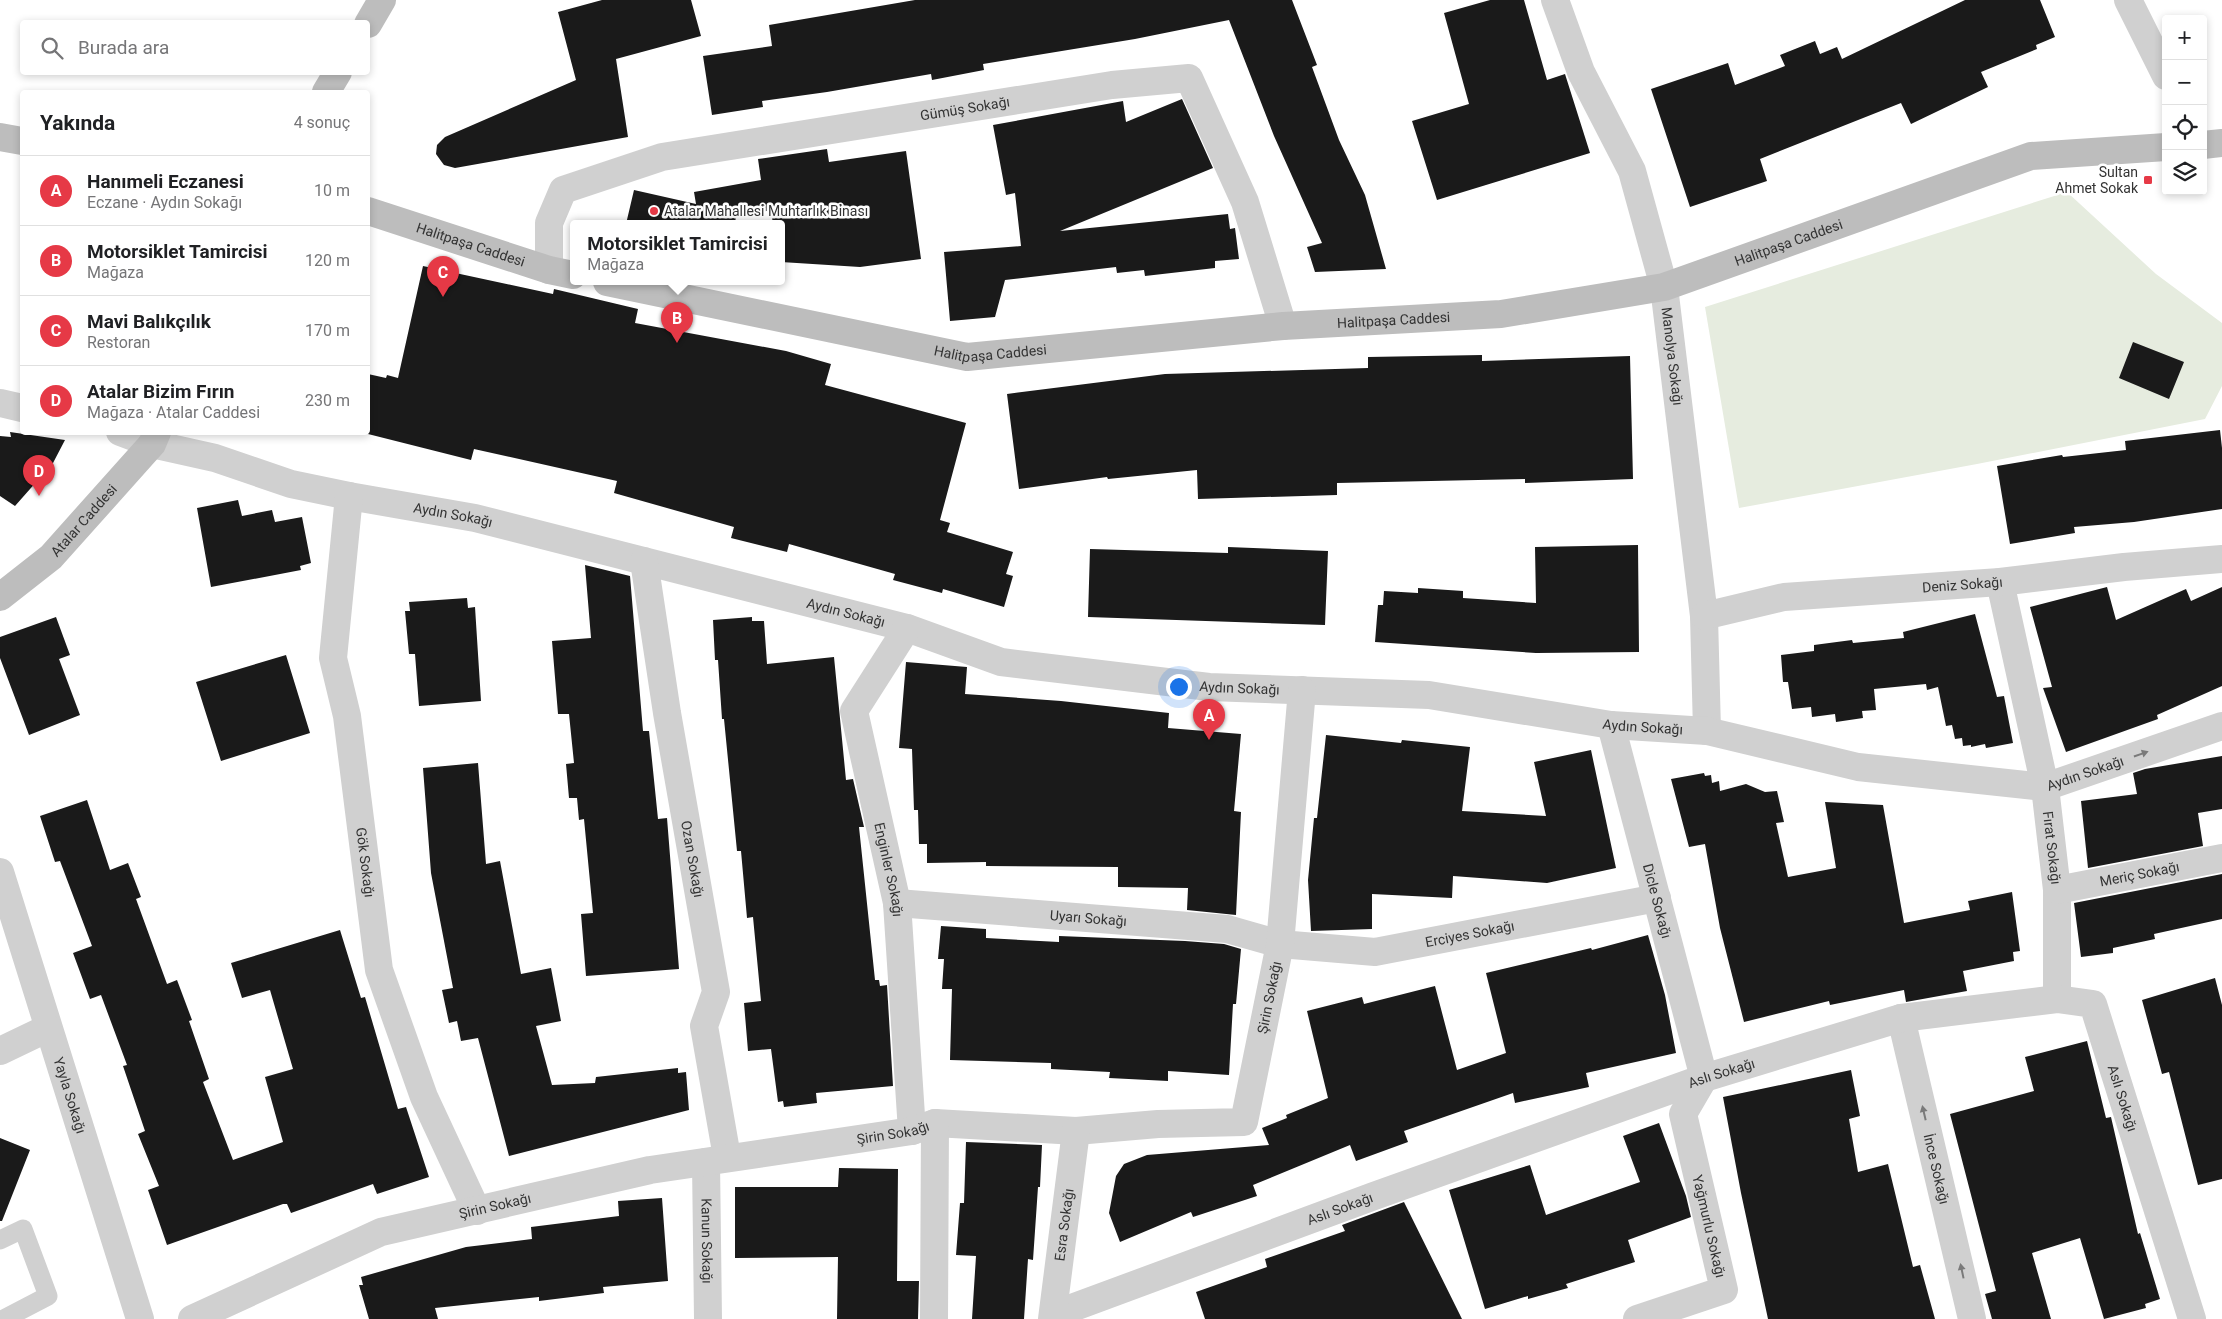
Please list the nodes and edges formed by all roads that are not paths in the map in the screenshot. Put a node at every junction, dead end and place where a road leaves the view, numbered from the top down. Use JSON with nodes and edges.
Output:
{"nodes":[{"id":1,"x":382,"y":0,"type":"edge"},
{"id":2,"x":1555,"y":0,"type":"edge"},
{"id":3,"x":2128,"y":0,"type":"edge"},
{"id":4,"x":370,"y":21,"type":"edge"},
{"id":5,"x":2162,"y":68,"type":"edge"},
{"id":6,"x":336,"y":75,"type":"edge"},
{"id":7,"x":327,"y":90,"type":"edge"},
{"id":8,"x":0,"y":137,"type":"edge"},
{"id":9,"x":20,"y":141,"type":"edge"},
{"id":10,"x":2222,"y":143,"type":"edge"},
{"id":11,"x":2207,"y":145,"type":"edge"},
{"id":12,"x":2162,"y":147,"type":"edge"},
{"id":13,"x":370,"y":212,"type":"edge"},
{"id":14,"x":561,"y":272,"type":"edge"},
{"id":15,"x":621,"y":285,"type":"edge"},
{"id":16,"x":1664,"y":287,"type":"junction"},
{"id":17,"x":1283,"y":326,"type":"junction"},
{"id":18,"x":0,"y":404,"type":"edge"},
{"id":19,"x":20,"y":408,"type":"edge"},
{"id":20,"x":137,"y":435,"type":"edge"},
{"id":21,"x":154,"y":438,"type":"edge"},
{"id":22,"x":349,"y":496,"type":"junction"},
{"id":23,"x":2222,"y":559,"type":"edge"},
{"id":24,"x":644,"y":561,"type":"junction"},
{"id":25,"x":2000,"y":582,"type":"junction"},
{"id":26,"x":0,"y":597,"type":"edge"},
{"id":27,"x":1704,"y":616,"type":"junction"},
{"id":28,"x":907,"y":628,"type":"junction"},
{"id":29,"x":1302,"y":690,"type":"junction"},
{"id":30,"x":1611,"y":725,"type":"junction"},
{"id":31,"x":2222,"y":726,"type":"edge"},
{"id":32,"x":1707,"y":731,"type":"junction"},
{"id":33,"x":2045,"y":787,"type":"junction"},
{"id":34,"x":2222,"y":858,"type":"edge"},
{"id":35,"x":0,"y":872,"type":"edge"},
{"id":36,"x":2057,"y":890,"type":"junction"},
{"id":37,"x":1657,"y":898,"type":"junction"},
{"id":38,"x":897,"y":904,"type":"junction"},
{"id":39,"x":1280,"y":944,"type":"junction"},
{"id":40,"x":2057,"y":999,"type":"junction"},
{"id":41,"x":1901,"y":1018,"type":"junction"},
{"id":42,"x":48,"y":1028,"type":"junction"},
{"id":43,"x":0,"y":1051,"type":"edge"},
{"id":44,"x":1704,"y":1078,"type":"junction"},
{"id":45,"x":923,"y":1127,"type":"junction"},
{"id":46,"x":1076,"y":1131,"type":"junction"},
{"id":47,"x":716,"y":1160,"type":"junction"},
{"id":48,"x":477,"y":1211,"type":"junction"},
{"id":49,"x":0,"y":1240,"type":"edge"},
{"id":50,"x":1053,"y":1317,"type":"edge"},
{"id":51,"x":4,"y":1319,"type":"edge"},
{"id":52,"x":140,"y":1319,"type":"edge"},
{"id":53,"x":192,"y":1319,"type":"edge"},
{"id":54,"x":708,"y":1319,"type":"edge"},
{"id":55,"x":934,"y":1319,"type":"edge"},
{"id":56,"x":1637,"y":1319,"type":"edge"},
{"id":57,"x":1972,"y":1319,"type":"edge"},
{"id":58,"x":2192,"y":1319,"type":"edge"}],
"edges":[{"from":1,"to":4,"type":"street"},
{"from":2,"to":16,"type":"street","name":"Manolya Sokağı"},
{"from":3,"to":5,"type":"street"},
{"from":6,"to":7,"type":"street"},
{"from":8,"to":9,"type":"street"},
{"from":10,"to":11,"type":"street"},
{"from":12,"to":16,"type":"street","name":"Halitpaşa Caddesi"},
{"from":13,"to":14,"type":"street","name":"Halitpaşa Caddesi"},
{"from":14,"to":17,"type":"street","name":"Gümüş Sokağı"},
{"from":15,"to":17,"type":"street","name":"Halitpaşa Caddesi"},
{"from":16,"to":17,"type":"street","name":"Halitpaşa Caddesi"},
{"from":16,"to":27,"type":"street","name":"Manolya Sokağı"},
{"from":18,"to":19,"type":"street"},
{"from":20,"to":21,"type":"street","name":"Aydın Sokağı"},
{"from":21,"to":22,"type":"street","name":"Aydın Sokağı"},
{"from":21,"to":26,"type":"street","name":"Atalar Caddesi"},
{"from":22,"to":24,"type":"street","name":"Aydın Sokağı"},
{"from":22,"to":48,"type":"street","name":"Gök Sokağı"},
{"from":23,"to":25,"type":"street","name":"Deniz Sokağı"},
{"from":24,"to":28,"type":"street","name":"Aydın Sokağı"},
{"from":24,"to":47,"type":"street","name":"Ozan Sokağı"},
{"from":25,"to":27,"type":"street","name":"Deniz Sokağı"},
{"from":25,"to":33,"type":"street","name":"Fırat Sokağı"},
{"from":27,"to":32,"type":"street","name":"Manolya Sokağı"},
{"from":28,"to":29,"type":"street","name":"Aydın Sokağı"},
{"from":28,"to":38,"type":"street","name":"Enginler Sokağı"},
{"from":29,"to":30,"type":"street","name":"Aydın Sokağı"},
{"from":29,"to":39,"type":"street","name":"Şirin Sokağı"},
{"from":30,"to":32,"type":"street","name":"Aydın Sokağı"},
{"from":30,"to":37,"type":"street","name":"Dicle Sokağı"},
{"from":33,"to":31,"type":"street","name":"Aydın Sokağı","one_way":true},
{"from":32,"to":33,"type":"street","name":"Aydın Sokağı"},
{"from":33,"to":36,"type":"street","name":"Fırat Sokağı"},
{"from":34,"to":36,"type":"street","name":"Meriç Sokağı"},
{"from":35,"to":42,"type":"street","name":"Yayla Sokağı"},
{"from":36,"to":40,"type":"street","name":"Fırat Sokağı"},
{"from":37,"to":39,"type":"street","name":"Erciyes Sokağı"},
{"from":37,"to":44,"type":"street","name":"Dicle Sokağı"},
{"from":38,"to":39,"type":"street","name":"Uyarı Sokağı"},
{"from":38,"to":45,"type":"street","name":"Enginler Sokağı"},
{"from":39,"to":46,"type":"street","name":"Şirin Sokağı"},
{"from":40,"to":41,"type":"street","name":"Aslı Sokağı"},
{"from":40,"to":58,"type":"street","name":"Aslı Sokağı"},
{"from":41,"to":44,"type":"street","name":"Aslı Sokağı"},
{"from":57,"to":41,"type":"street","name":"İnce Sokağı","one_way":true},
{"from":42,"to":43,"type":"street"},
{"from":42,"to":52,"type":"street","name":"Yayla Sokağı"},
{"from":44,"to":50,"type":"street","name":"Aslı Sokağı"},
{"from":44,"to":56,"type":"street","name":"Yağmurlu Sokağı"},
{"from":45,"to":46,"type":"street","name":"Şirin Sokağı"},
{"from":45,"to":47,"type":"street","name":"Şirin Sokağı"},
{"from":45,"to":55,"type":"street","name":"Enginler Sokağı"},
{"from":46,"to":50,"type":"street","name":"Esra Sokağı"},
{"from":47,"to":48,"type":"street","name":"Şirin Sokağı"},
{"from":47,"to":54,"type":"street","name":"Kanun Sokağı"},
{"from":48,"to":53,"type":"street","name":"Şirin Sokağı"},
{"from":49,"to":51,"type":"lane"}]}
